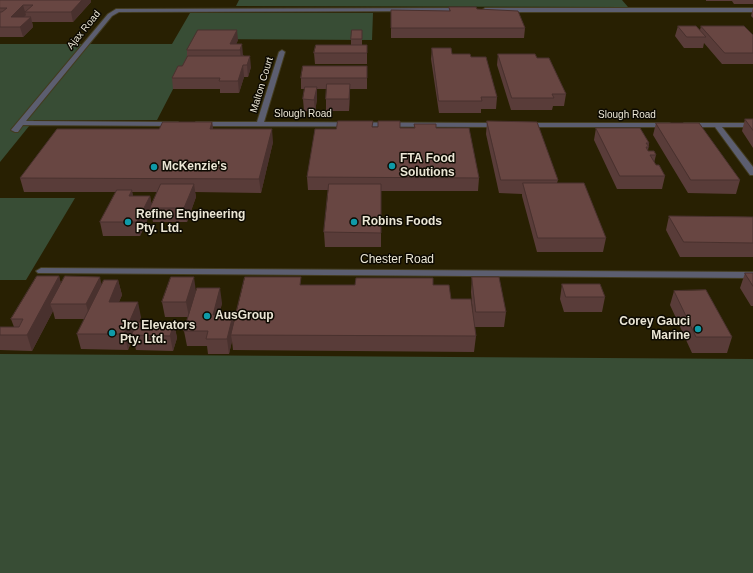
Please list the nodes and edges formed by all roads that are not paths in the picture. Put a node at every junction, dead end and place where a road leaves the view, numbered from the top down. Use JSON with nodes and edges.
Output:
{"nodes":[{"id":1,"x":468,"y":10,"type":"edge"},
{"id":2,"x":476,"y":10,"type":"edge"},
{"id":3,"x":753,"y":10,"type":"edge"},
{"id":4,"x":282,"y":52,"type":"dead end"},
{"id":5,"x":21,"y":123,"type":"junction"},
{"id":6,"x":260,"y":124,"type":"junction"},
{"id":7,"x":504,"y":125,"type":"edge"},
{"id":8,"x":520,"y":125,"type":"edge"},
{"id":9,"x":717,"y":125,"type":"junction"},
{"id":10,"x":753,"y":125,"type":"edge"},
{"id":11,"x":15,"y":130,"type":"dead end"},
{"id":12,"x":753,"y":174,"type":"edge"},
{"id":13,"x":41,"y":271,"type":"dead end"},
{"id":14,"x":753,"y":275,"type":"edge"}],
"edges":[{"from":1,"to":5,"type":"street","name":"Ajax Road"},
{"from":2,"to":3,"type":"street"},
{"from":4,"to":6,"type":"street","name":"Malton Court"},
{"from":5,"to":6,"type":"street","name":"Slough Road"},
{"from":5,"to":11,"type":"street","name":"Ajax Road"},
{"from":6,"to":7,"type":"street","name":"Slough Road"},
{"from":8,"to":9,"type":"street","name":"Slough Road"},
{"from":9,"to":10,"type":"street","name":"Slough Road"},
{"from":9,"to":12,"type":"street"},
{"from":13,"to":14,"type":"street","name":"Chester Road"}]}
